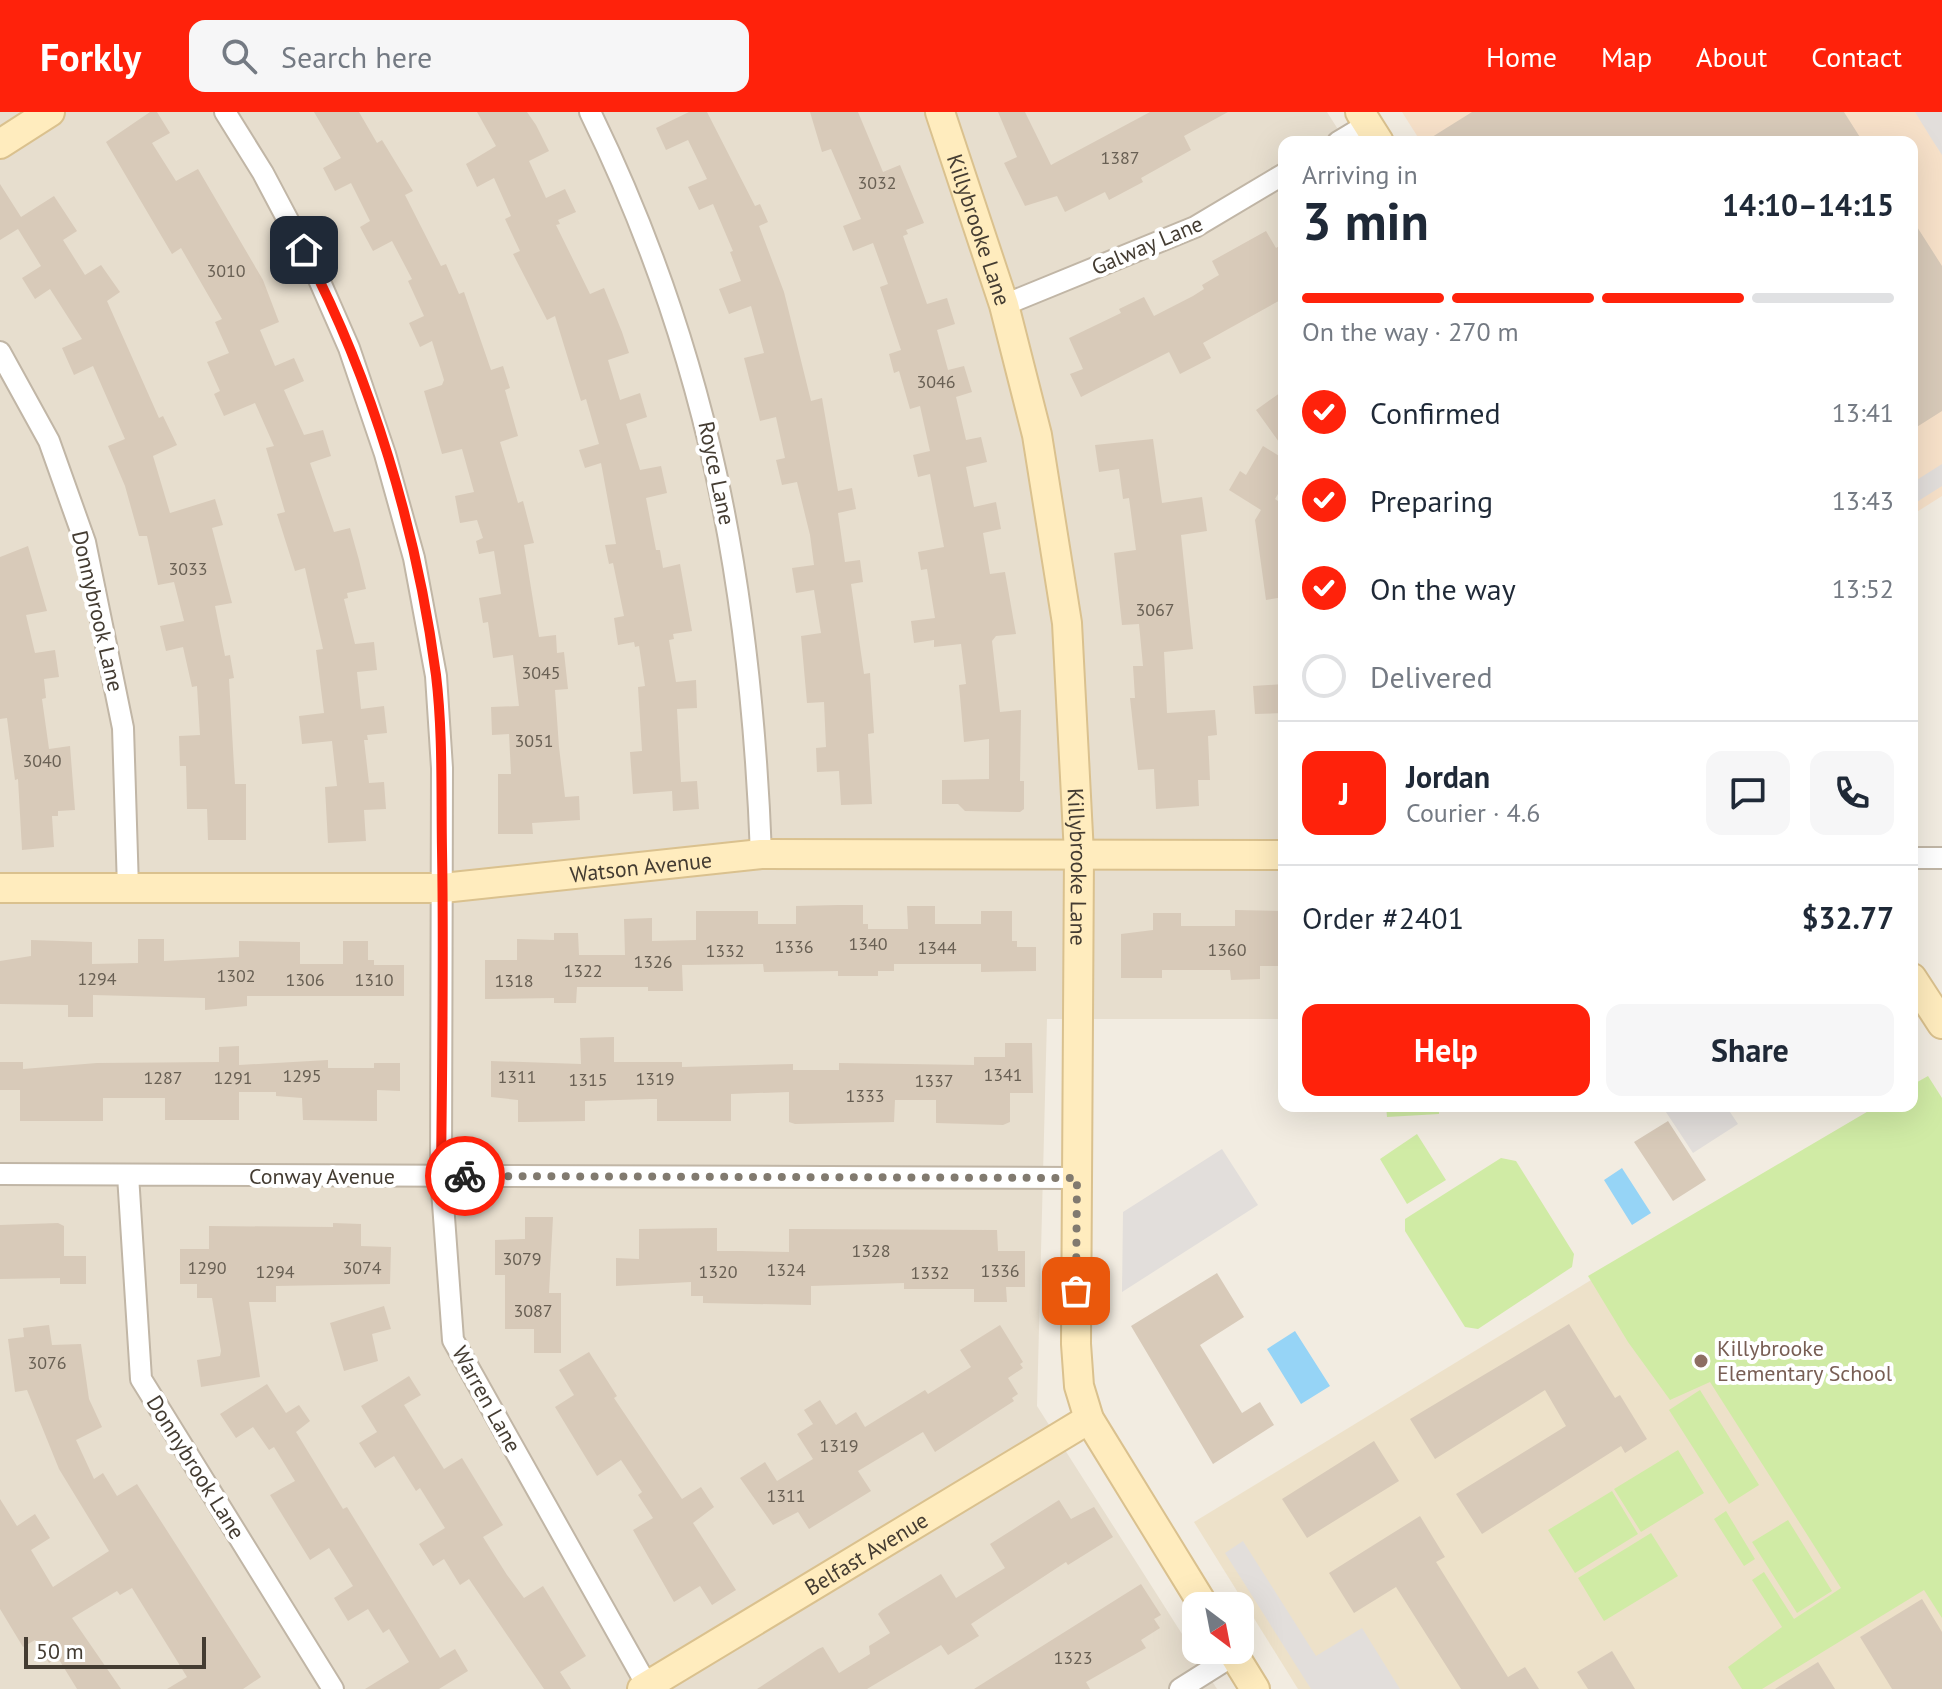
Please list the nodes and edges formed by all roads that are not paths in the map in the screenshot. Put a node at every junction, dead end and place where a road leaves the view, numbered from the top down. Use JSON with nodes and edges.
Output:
{"nodes":[{"id":1,"x":50,"y":112,"type":"edge"},
{"id":2,"x":225,"y":112,"type":"edge"},
{"id":3,"x":590,"y":112,"type":"edge"},
{"id":4,"x":940,"y":112,"type":"edge"},
{"id":5,"x":1369,"y":126,"type":"edge"},
{"id":6,"x":1350,"y":136,"type":"edge"},
{"id":7,"x":0,"y":144,"type":"edge"},
{"id":8,"x":1278,"y":178,"type":"edge"},
{"id":9,"x":1004,"y":305,"type":"junction"},
{"id":10,"x":0,"y":352,"type":"edge"},
{"id":11,"x":761,"y":854,"type":"junction"},
{"id":12,"x":1079,"y":854,"type":"junction"},
{"id":13,"x":1278,"y":855,"type":"edge"},
{"id":14,"x":1918,"y":858,"type":"edge"},
{"id":15,"x":1942,"y":858,"type":"edge"},
{"id":16,"x":0,"y":888,"type":"edge"},
{"id":17,"x":128,"y":888,"type":"junction"},
{"id":18,"x":443,"y":888,"type":"junction"},
{"id":19,"x":1918,"y":987,"type":"edge"},
{"id":20,"x":1942,"y":1024,"type":"edge"},
{"id":21,"x":0,"y":1174,"type":"edge"},
{"id":22,"x":128,"y":1175,"type":"junction"},
{"id":23,"x":441,"y":1176,"type":"junction"},
{"id":24,"x":1077,"y":1178,"type":"junction"},
{"id":25,"x":1089,"y":1419,"type":"junction"},
{"id":26,"x":1195,"y":1592,"type":"edge"},
{"id":27,"x":1216,"y":1664,"type":"edge"},
{"id":28,"x":1239,"y":1664,"type":"edge"},
{"id":29,"x":646,"y":1688,"type":"edge"},
{"id":30,"x":333,"y":1689,"type":"edge"},
{"id":31,"x":1180,"y":1689,"type":"edge"},
{"id":32,"x":1255,"y":1689,"type":"edge"}],
"edges":[{"from":1,"to":7,"type":"street"},
{"from":2,"to":18,"type":"street","name":"Warren Lane"},
{"from":3,"to":11,"type":"street","name":"Royce Lane"},
{"from":4,"to":9,"type":"street","name":"Killybrooke Lane"},
{"from":5,"to":6,"type":"street"},
{"from":8,"to":9,"type":"street","name":"Galway Lane"},
{"from":9,"to":12,"type":"street","name":"Killybrooke Lane"},
{"from":10,"to":17,"type":"street","name":"Donnybrook Lane"},
{"from":11,"to":12,"type":"street","name":"Watson Avenue"},
{"from":11,"to":18,"type":"street","name":"Watson Avenue"},
{"from":12,"to":13,"type":"street","name":"Watson Avenue"},
{"from":12,"to":24,"type":"street","name":"Killybrooke Lane"},
{"from":14,"to":15,"type":"street"},
{"from":16,"to":17,"type":"street","name":"Watson Avenue"},
{"from":17,"to":18,"type":"street","name":"Watson Avenue"},
{"from":18,"to":23,"type":"street","name":"Warren Lane"},
{"from":19,"to":20,"type":"street"},
{"from":21,"to":22,"type":"street","name":"Conway Avenue"},
{"from":22,"to":23,"type":"street","name":"Conway Avenue"},
{"from":22,"to":30,"type":"street","name":"Donnybrook Lane"},
{"from":23,"to":24,"type":"street","name":"Conway Avenue"},
{"from":23,"to":29,"type":"street","name":"Warren Lane"},
{"from":24,"to":25,"type":"street","name":"Killybrooke Lane"},
{"from":25,"to":26,"type":"street","name":"Killybrooke Lane"},
{"from":25,"to":29,"type":"street","name":"Belfast Avenue"},
{"from":27,"to":31,"type":"street"},
{"from":28,"to":32,"type":"street"}]}
